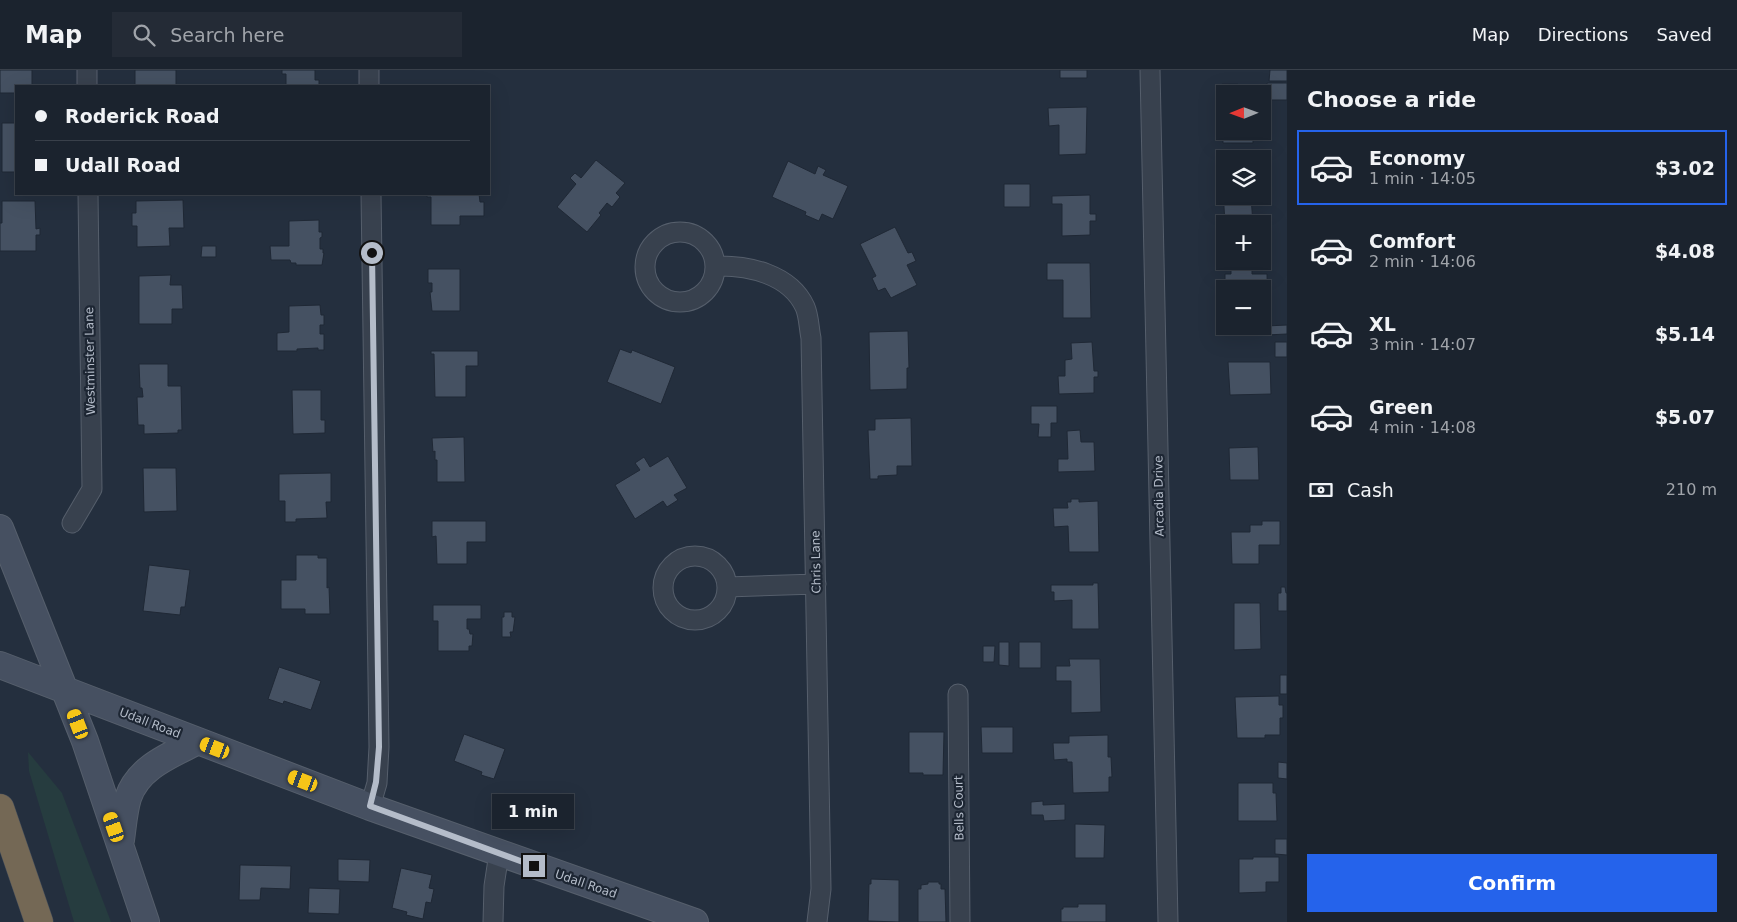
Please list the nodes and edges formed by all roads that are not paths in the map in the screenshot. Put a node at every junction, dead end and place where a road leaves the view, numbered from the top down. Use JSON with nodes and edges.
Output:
{"nodes":[{"id":1,"x":87,"y":70,"type":"edge"},
{"id":2,"x":369,"y":70,"type":"edge"},
{"id":3,"x":1150,"y":70,"type":"edge"},
{"id":4,"x":87,"y":85,"type":"edge"},
{"id":5,"x":369,"y":85,"type":"edge"},
{"id":6,"x":88,"y":195,"type":"edge"},
{"id":7,"x":371,"y":195,"type":"edge"},
{"id":8,"x":715,"y":266,"type":"dead end"},
{"id":9,"x":72,"y":523,"type":"dead end"},
{"id":10,"x":0,"y":528,"type":"edge"},
{"id":11,"x":816,"y":584,"type":"junction"},
{"id":12,"x":727,"y":587,"type":"dead end"},
{"id":13,"x":0,"y":666,"type":"edge"},
{"id":14,"x":65,"y":690,"type":"junction"},
{"id":15,"x":958,"y":694,"type":"dead end"},
{"id":16,"x":198,"y":741,"type":"junction"},
{"id":17,"x":370,"y":806,"type":"junction"},
{"id":18,"x":0,"y":808,"type":"edge"},
{"id":19,"x":120,"y":845,"type":"junction"},
{"id":20,"x":499,"y":853,"type":"junction"},
{"id":21,"x":39,"y":922,"type":"edge"},
{"id":22,"x":146,"y":922,"type":"edge"},
{"id":23,"x":493,"y":922,"type":"edge"},
{"id":24,"x":694,"y":922,"type":"edge"},
{"id":25,"x":817,"y":922,"type":"edge"},
{"id":26,"x":960,"y":922,"type":"edge"},
{"id":27,"x":1168,"y":922,"type":"edge"}],
"edges":[{"from":1,"to":4,"type":"street"},
{"from":2,"to":5,"type":"street"},
{"from":3,"to":27,"type":"street","name":"Arcadia Drive"},
{"from":6,"to":9,"type":"street","name":"Westminster Lane"},
{"from":7,"to":17,"type":"street"},
{"from":8,"to":11,"type":"street","name":"Chris Lane"},
{"from":10,"to":14,"type":"main road"},
{"from":11,"to":12,"type":"street"},
{"from":11,"to":25,"type":"street","name":"Chris Lane"},
{"from":13,"to":14,"type":"main road","name":"Udall Road"},
{"from":14,"to":16,"type":"main road","name":"Udall Road"},
{"from":14,"to":19,"type":"main road"},
{"from":15,"to":26,"type":"street","name":"Bells Court"},
{"from":16,"to":17,"type":"main road","name":"Udall Road"},
{"from":16,"to":19,"type":"main road"},
{"from":17,"to":20,"type":"main road","name":"Udall Road"},
{"from":18,"to":21,"type":"highway"},
{"from":19,"to":22,"type":"main road"},
{"from":20,"to":23,"type":"street"},
{"from":20,"to":24,"type":"main road","name":"Udall Road"}]}
